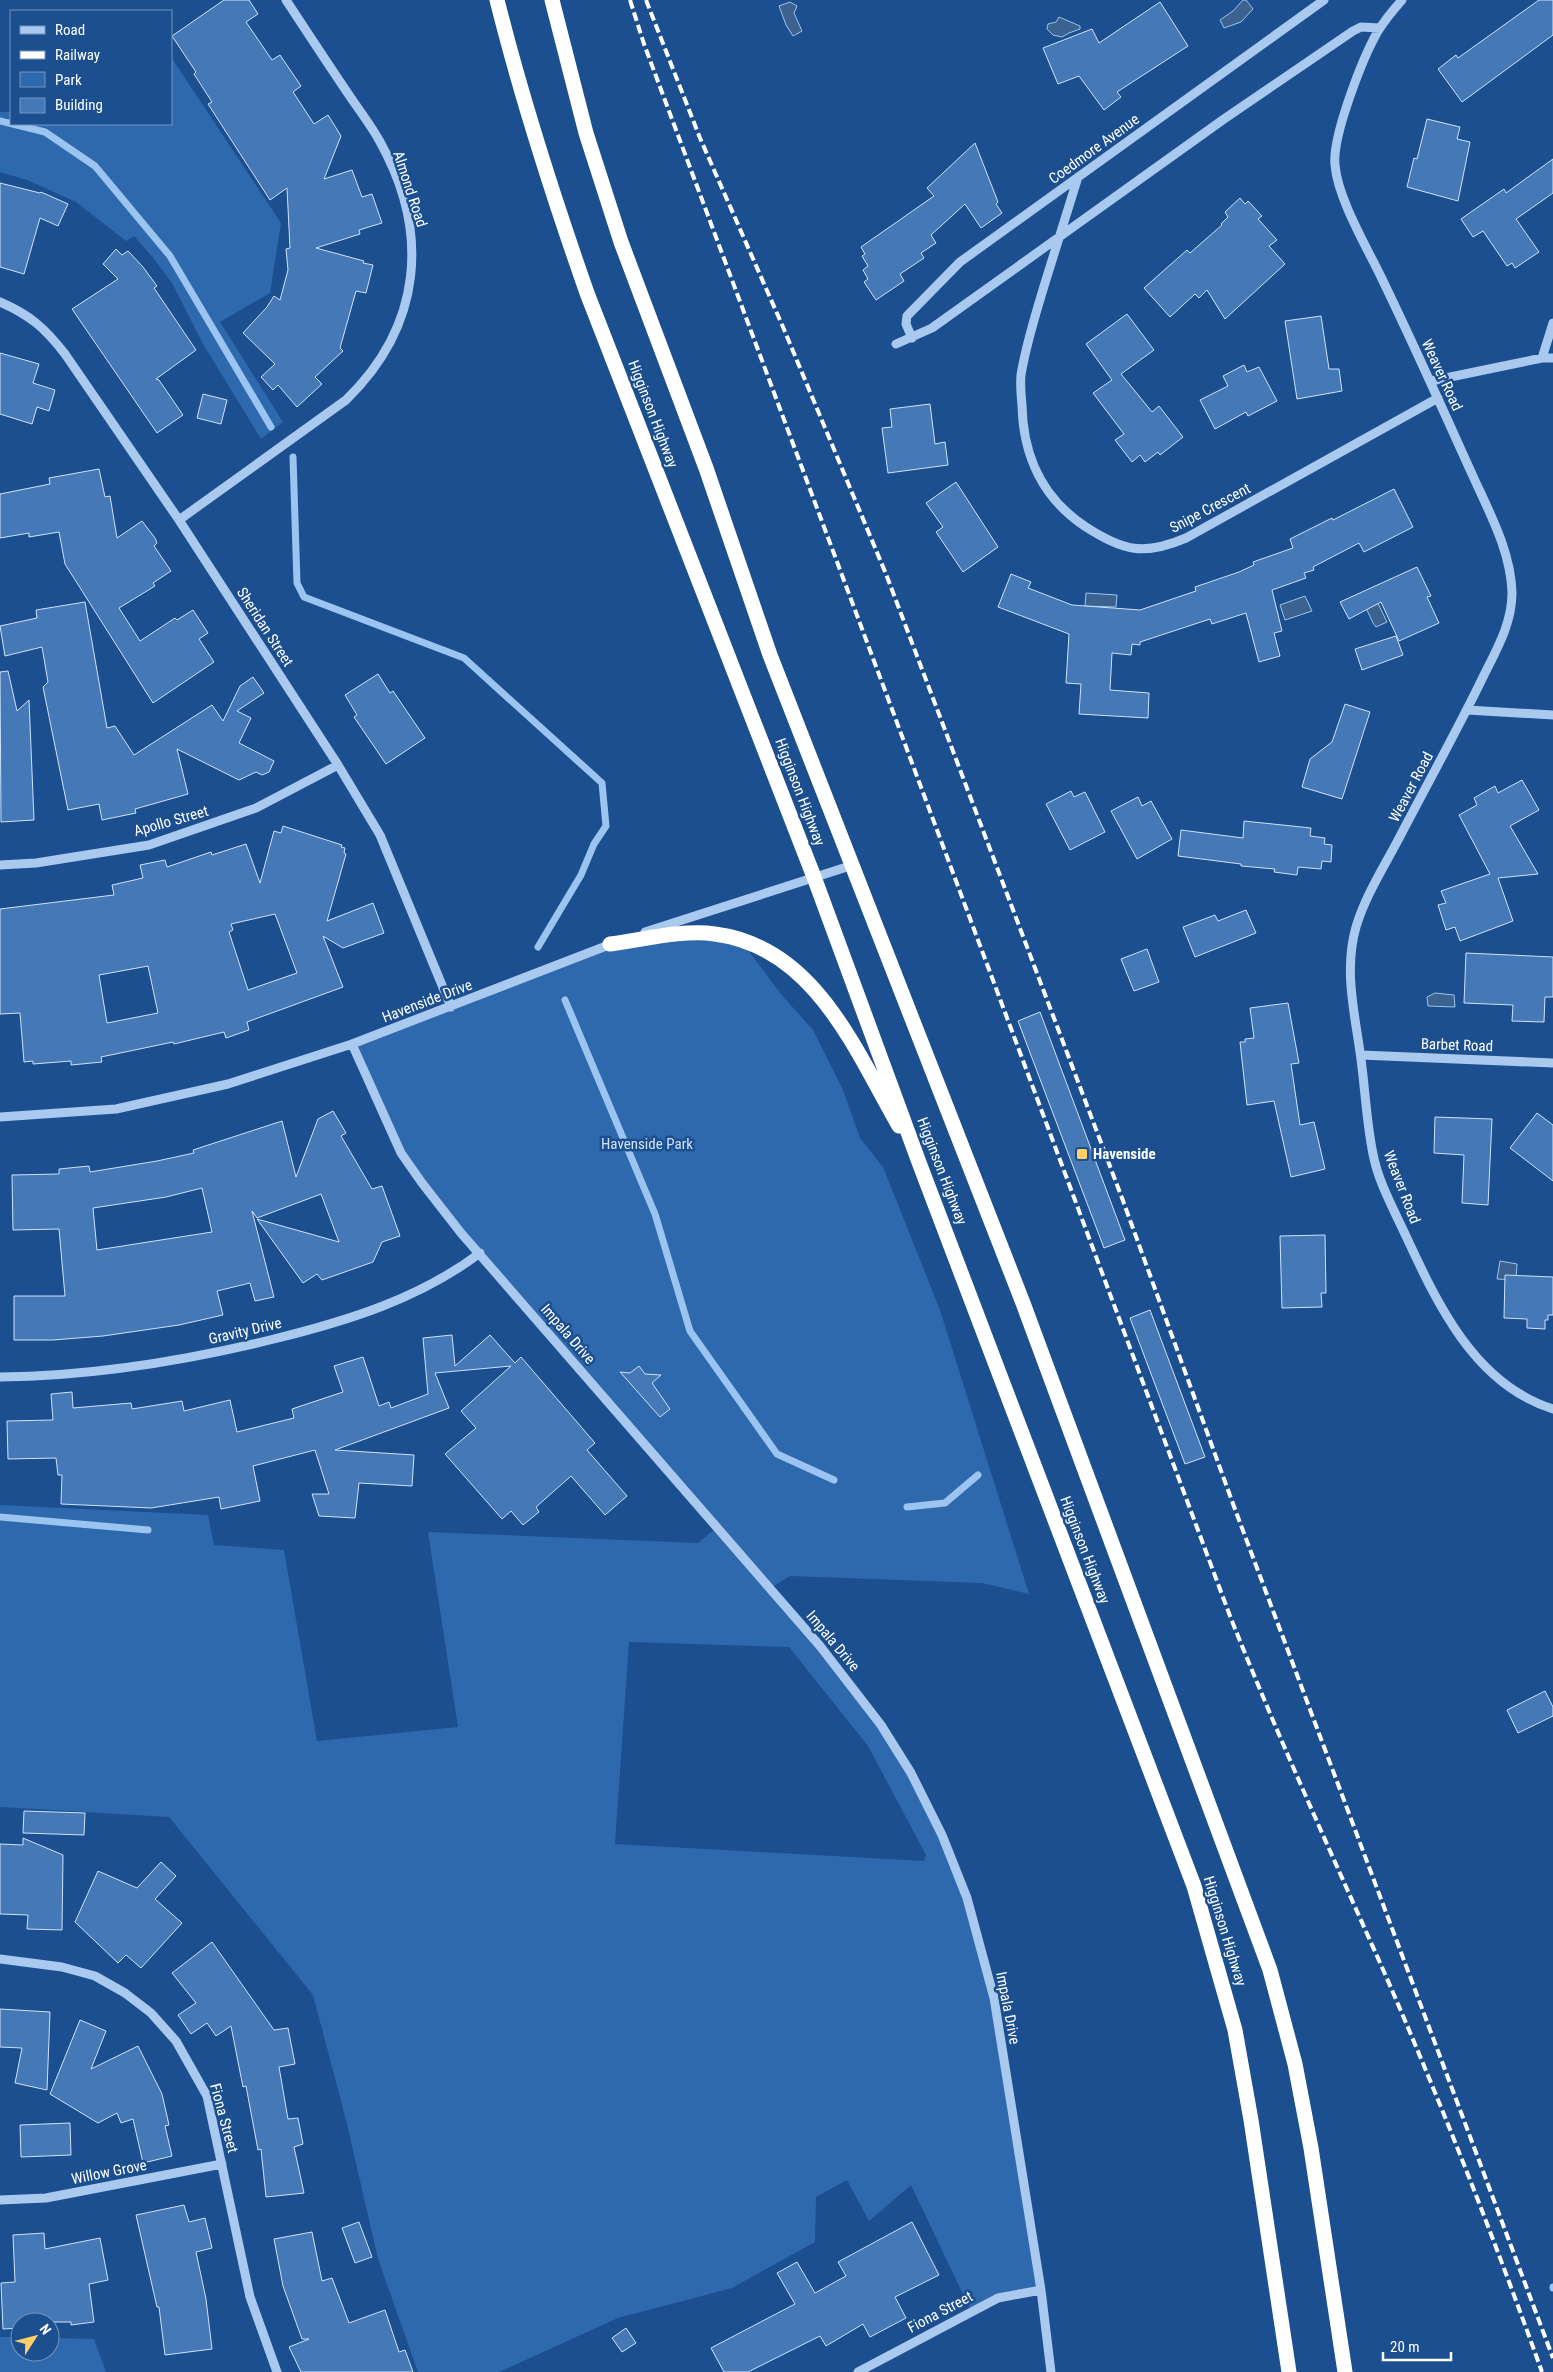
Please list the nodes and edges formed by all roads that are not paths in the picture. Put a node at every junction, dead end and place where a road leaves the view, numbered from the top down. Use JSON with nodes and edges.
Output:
{"nodes":[{"id":1,"x":286,"y":0,"type":"edge"},
{"id":2,"x":498,"y":0,"type":"edge"},
{"id":3,"x":552,"y":0,"type":"edge"},
{"id":4,"x":1324,"y":0,"type":"edge"},
{"id":5,"x":1402,"y":0,"type":"edge"},
{"id":6,"x":1380,"y":28,"type":"junction"},
{"id":7,"x":1078,"y":177,"type":"junction"},
{"id":8,"x":1059,"y":238,"type":"junction"},
{"id":9,"x":0,"y":302,"type":"edge"},
{"id":10,"x":1553,"y":323,"type":"edge"},
{"id":11,"x":912,"y":338,"type":"junction"},
{"id":12,"x":896,"y":344,"type":"dead end"},
{"id":13,"x":1542,"y":358,"type":"junction"},
{"id":14,"x":1553,"y":358,"type":"edge"},
{"id":15,"x":1431,"y":381,"type":"junction"},
{"id":16,"x":1438,"y":398,"type":"junction"},
{"id":17,"x":179,"y":520,"type":"junction"},
{"id":18,"x":1467,"y":710,"type":"junction"},
{"id":19,"x":1553,"y":715,"type":"edge"},
{"id":20,"x":338,"y":765,"type":"junction"},
{"id":21,"x":0,"y":865,"type":"edge"},
{"id":22,"x":853,"y":865,"type":"junction"},
{"id":23,"x":814,"y":877,"type":"junction"},
{"id":24,"x":610,"y":944,"type":"junction"},
{"id":25,"x":451,"y":1007,"type":"junction"},
{"id":26,"x":352,"y":1044,"type":"junction"},
{"id":27,"x":1361,"y":1055,"type":"junction"},
{"id":28,"x":1553,"y":1063,"type":"edge"},
{"id":29,"x":0,"y":1117,"type":"edge"},
{"id":30,"x":920,"y":1165,"type":"junction"},
{"id":31,"x":480,"y":1253,"type":"junction"},
{"id":32,"x":0,"y":1377,"type":"edge"},
{"id":33,"x":1553,"y":1409,"type":"edge"},
{"id":34,"x":0,"y":1959,"type":"edge"},
{"id":35,"x":222,"y":2164,"type":"junction"},
{"id":36,"x":0,"y":2200,"type":"edge"},
{"id":37,"x":1041,"y":2290,"type":"junction"},
{"id":38,"x":277,"y":2372,"type":"edge"},
{"id":39,"x":858,"y":2372,"type":"edge"},
{"id":40,"x":1051,"y":2372,"type":"edge"},
{"id":41,"x":1289,"y":2372,"type":"edge"},
{"id":42,"x":1345,"y":2372,"type":"edge"}],
"edges":[{"from":1,"to":17,"type":"street","name":"Almond Road"},
{"from":2,"to":23,"type":"highway","name":"Higginson Highway"},
{"from":3,"to":22,"type":"highway","name":"Higginson Highway"},
{"from":4,"to":7,"type":"street","name":"Coedmore Avenue"},
{"from":5,"to":6,"type":"street"},
{"from":6,"to":8,"type":"street"},
{"from":6,"to":15,"type":"street","name":"Weaver Road"},
{"from":7,"to":8,"type":"street","name":"Snipe Crescent"},
{"from":7,"to":11,"type":"street","name":"Coedmore Avenue"},
{"from":8,"to":11,"type":"street"},
{"from":8,"to":16,"type":"street","name":"Snipe Crescent"},
{"from":9,"to":17,"type":"street","name":"Sheridan Street"},
{"from":10,"to":13,"type":"street"},
{"from":11,"to":12,"type":"street"},
{"from":13,"to":14,"type":"street"},
{"from":13,"to":15,"type":"street"},
{"from":15,"to":16,"type":"street","name":"Weaver Road"},
{"from":16,"to":18,"type":"street","name":"Weaver Road"},
{"from":17,"to":20,"type":"street","name":"Sheridan Street"},
{"from":18,"to":19,"type":"street"},
{"from":18,"to":27,"type":"street","name":"Weaver Road"},
{"from":20,"to":21,"type":"street","name":"Apollo Street"},
{"from":20,"to":25,"type":"street","name":"Sheridan Street"},
{"from":22,"to":23,"type":"street","name":"Havenside Drive"},
{"from":22,"to":42,"type":"highway","name":"Higginson Highway"},
{"from":23,"to":24,"type":"street","name":"Havenside Drive"},
{"from":23,"to":30,"type":"highway","name":"Higginson Highway"},
{"from":24,"to":25,"type":"street","name":"Havenside Drive"},
{"from":24,"to":30,"type":"highway"},
{"from":25,"to":26,"type":"street","name":"Havenside Drive"},
{"from":26,"to":29,"type":"street","name":"Havenside Drive"},
{"from":26,"to":31,"type":"street","name":"Impala Drive"},
{"from":27,"to":28,"type":"street","name":"Barbet Road"},
{"from":27,"to":33,"type":"street","name":"Weaver Road"},
{"from":30,"to":41,"type":"highway","name":"Higginson Highway"},
{"from":31,"to":32,"type":"street","name":"Gravity Drive"},
{"from":31,"to":37,"type":"street","name":"Impala Drive"},
{"from":34,"to":35,"type":"street","name":"Fiona Street"},
{"from":35,"to":36,"type":"street","name":"Willow Grove"},
{"from":35,"to":38,"type":"street","name":"Fiona Street"},
{"from":37,"to":39,"type":"street","name":"Fiona Street"},
{"from":37,"to":40,"type":"street","name":"Impala Drive"}]}
